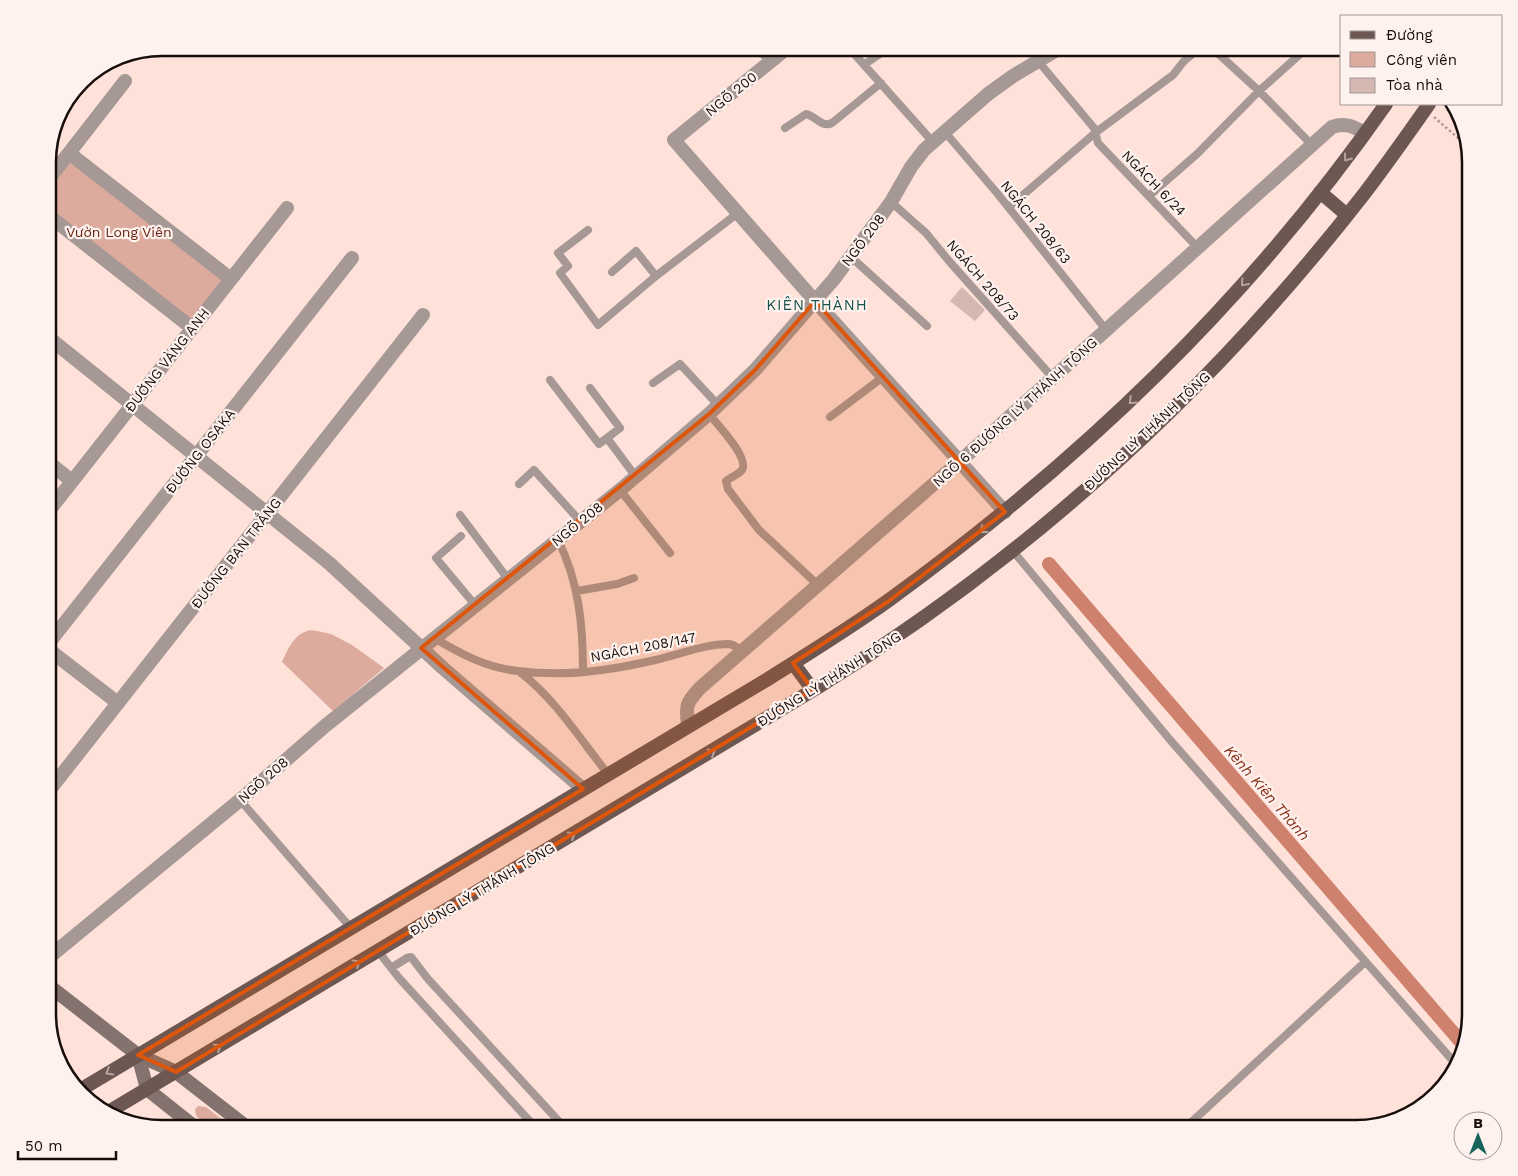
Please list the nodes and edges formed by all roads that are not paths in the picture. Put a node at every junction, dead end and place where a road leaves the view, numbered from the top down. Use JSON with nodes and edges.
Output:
{"nodes":[{"id":1,"x":769,"y":56,"type":"edge"},
{"id":2,"x":778,"y":56,"type":"edge"},
{"id":3,"x":857,"y":56,"type":"edge"},
{"id":4,"x":877,"y":56,"type":"edge"},
{"id":5,"x":1046,"y":56,"type":"edge"},
{"id":6,"x":1190,"y":56,"type":"edge"},
{"id":7,"x":1221,"y":56,"type":"edge"},
{"id":8,"x":1298,"y":56,"type":"edge"},
{"id":9,"x":774,"y":60,"type":"junction"},
{"id":10,"x":1038,"y":61,"type":"junction"},
{"id":11,"x":865,"y":64,"type":"junction"},
{"id":12,"x":125,"y":81,"type":"dead end"},
{"id":13,"x":881,"y":83,"type":"junction"},
{"id":14,"x":1260,"y":91,"type":"junction"},
{"id":15,"x":1385,"y":105,"type":"edge"},
{"id":16,"x":1427,"y":107,"type":"edge"},
{"id":17,"x":785,"y":128,"type":"dead end"},
{"id":18,"x":944,"y":131,"type":"junction"},
{"id":19,"x":1096,"y":133,"type":"junction"},
{"id":20,"x":1365,"y":133,"type":"junction"},
{"id":21,"x":932,"y":142,"type":"junction"},
{"id":22,"x":1312,"y":145,"type":"junction"},
{"id":23,"x":69,"y":153,"type":"junction"},
{"id":24,"x":56,"y":170,"type":"edge"},
{"id":25,"x":1320,"y":192,"type":"junction"},
{"id":26,"x":1149,"y":196,"type":"junction"},
{"id":27,"x":891,"y":202,"type":"junction"},
{"id":28,"x":1009,"y":207,"type":"junction"},
{"id":29,"x":287,"y":208,"type":"dead end"},
{"id":30,"x":738,"y":213,"type":"junction"},
{"id":31,"x":1348,"y":215,"type":"junction"},
{"id":32,"x":56,"y":221,"type":"edge"},
{"id":33,"x":588,"y":230,"type":"dead end"},
{"id":34,"x":1198,"y":248,"type":"junction"},
{"id":35,"x":851,"y":257,"type":"junction"},
{"id":36,"x":352,"y":258,"type":"dead end"},
{"id":37,"x":612,"y":272,"type":"dead end"},
{"id":38,"x":656,"y":276,"type":"junction"},
{"id":39,"x":231,"y":280,"type":"junction"},
{"id":40,"x":815,"y":301,"type":"junction"},
{"id":41,"x":423,"y":315,"type":"dead end"},
{"id":42,"x":927,"y":326,"type":"dead end"},
{"id":43,"x":192,"y":328,"type":"junction"},
{"id":44,"x":1107,"y":331,"type":"junction"},
{"id":45,"x":56,"y":344,"type":"edge"},
{"id":46,"x":883,"y":377,"type":"junction"},
{"id":47,"x":1053,"y":378,"type":"junction"},
{"id":48,"x":550,"y":380,"type":"dead end"},
{"id":49,"x":653,"y":383,"type":"dead end"},
{"id":50,"x":590,"y":388,"type":"dead end"},
{"id":51,"x":132,"y":405,"type":"junction"},
{"id":52,"x":713,"y":409,"type":"junction"},
{"id":53,"x":830,"y":417,"type":"dead end"},
{"id":54,"x":607,"y":438,"type":"junction"},
{"id":55,"x":196,"y":456,"type":"junction"},
{"id":56,"x":960,"y":462,"type":"junction"},
{"id":57,"x":56,"y":468,"type":"edge"},
{"id":58,"x":636,"y":477,"type":"junction"},
{"id":59,"x":72,"y":481,"type":"junction"},
{"id":60,"x":519,"y":484,"type":"dead end"},
{"id":61,"x":620,"y":490,"type":"junction"},
{"id":62,"x":56,"y":502,"type":"edge"},
{"id":63,"x":1005,"y":512,"type":"junction"},
{"id":64,"x":267,"y":513,"type":"junction"},
{"id":65,"x":460,"y":515,"type":"dead end"},
{"id":66,"x":580,"y":521,"type":"junction"},
{"id":67,"x":460,"y":536,"type":"dead end"},
{"id":68,"x":558,"y":540,"type":"junction"},
{"id":69,"x":1013,"y":551,"type":"junction"},
{"id":70,"x":670,"y":553,"type":"dead end"},
{"id":71,"x":634,"y":578,"type":"dead end"},
{"id":72,"x":508,"y":579,"type":"junction"},
{"id":73,"x":818,"y":585,"type":"junction"},
{"id":74,"x":577,"y":591,"type":"junction"},
{"id":75,"x":475,"y":605,"type":"junction"},
{"id":76,"x":56,"y":634,"type":"edge"},
{"id":77,"x":434,"y":638,"type":"junction"},
{"id":78,"x":421,"y":648,"type":"junction"},
{"id":79,"x":742,"y":652,"type":"junction"},
{"id":80,"x":56,"y":654,"type":"edge"},
{"id":81,"x":793,"y":663,"type":"junction"},
{"id":82,"x":583,"y":671,"type":"junction"},
{"id":83,"x":520,"y":672,"type":"junction"},
{"id":84,"x":813,"y":690,"type":"junction"},
{"id":85,"x":118,"y":703,"type":"junction"},
{"id":86,"x":688,"y":726,"type":"junction"},
{"id":87,"x":608,"y":774,"type":"junction"},
{"id":88,"x":56,"y":782,"type":"edge"},
{"id":89,"x":582,"y":789,"type":"junction"},
{"id":90,"x":240,"y":800,"type":"junction"},
{"id":91,"x":351,"y":928,"type":"junction"},
{"id":92,"x":56,"y":951,"type":"edge"},
{"id":93,"x":378,"y":951,"type":"junction"},
{"id":94,"x":1365,"y":962,"type":"junction"},
{"id":95,"x":391,"y":968,"type":"junction"},
{"id":96,"x":56,"y":991,"type":"edge"},
{"id":97,"x":138,"y":1055,"type":"junction"},
{"id":98,"x":1451,"y":1059,"type":"edge"},
{"id":99,"x":176,"y":1072,"type":"junction"},
{"id":100,"x":85,"y":1087,"type":"edge"},
{"id":101,"x":147,"y":1089,"type":"junction"},
{"id":102,"x":114,"y":1108,"type":"edge"},
{"id":103,"x":186,"y":1120,"type":"edge"},
{"id":104,"x":238,"y":1120,"type":"edge"},
{"id":105,"x":529,"y":1120,"type":"edge"},
{"id":106,"x":558,"y":1120,"type":"edge"},
{"id":107,"x":1194,"y":1120,"type":"edge"}],
"edges":[{"from":1,"to":9,"type":"street"},
{"from":2,"to":9,"type":"street","name":"NGÕ 200"},
{"from":3,"to":11,"type":"lane"},
{"from":4,"to":11,"type":"lane"},
{"from":5,"to":10,"type":"street","name":"NGÕ 208"},
{"from":6,"to":19,"type":"lane"},
{"from":7,"to":14,"type":"lane"},
{"from":8,"to":14,"type":"lane"},
{"from":9,"to":30,"type":"street","name":"NGÕ 200"},
{"from":10,"to":18,"type":"street","name":"NGÕ 208"},
{"from":10,"to":19,"type":"lane","name":"NGÁCH 6/24"},
{"from":11,"to":13,"type":"lane"},
{"from":12,"to":23,"type":"street"},
{"from":13,"to":17,"type":"lane"},
{"from":13,"to":21,"type":"lane"},
{"from":14,"to":22,"type":"lane"},
{"from":14,"to":26,"type":"lane"},
{"from":15,"to":20,"type":"main road"},
{"from":16,"to":31,"type":"main road","name":"ĐƯỜNG LÝ THÁNH TÔNG"},
{"from":18,"to":21,"type":"street","name":"NGÕ 208"},
{"from":18,"to":28,"type":"lane","name":"NGÁCH 208/63"},
{"from":19,"to":26,"type":"lane","name":"NGÁCH 6/24"},
{"from":19,"to":28,"type":"lane"},
{"from":20,"to":22,"type":"street","name":"NGÕ 6 ĐƯỜNG LÝ THÁNH TÔNG"},
{"from":20,"to":25,"type":"main road","one_way":true},
{"from":21,"to":27,"type":"street","name":"NGÕ 208"},
{"from":22,"to":34,"type":"street","name":"NGÕ 6 ĐƯỜNG LÝ THÁNH TÔNG"},
{"from":23,"to":24,"type":"street"},
{"from":23,"to":39,"type":"street"},
{"from":25,"to":31,"type":"main road"},
{"from":25,"to":63,"type":"main road","one_way":true},
{"from":26,"to":34,"type":"lane","name":"NGÁCH 6/24"},
{"from":27,"to":35,"type":"street","name":"NGÕ 208"},
{"from":27,"to":47,"type":"lane","name":"NGÁCH 208/73"},
{"from":28,"to":44,"type":"lane","name":"NGÁCH 208/63"},
{"from":29,"to":39,"type":"street","name":"ĐƯỜNG VÀNG ANH"},
{"from":30,"to":38,"type":"lane"},
{"from":30,"to":40,"type":"street"},
{"from":31,"to":69,"type":"main road","name":"ĐƯỜNG LÝ THÁNH TÔNG"},
{"from":32,"to":43,"type":"street"},
{"from":33,"to":38,"type":"lane"},
{"from":34,"to":44,"type":"street","name":"NGÕ 6 ĐƯỜNG LÝ THÁNH TÔNG"},
{"from":35,"to":40,"type":"street","name":"NGÕ 208"},
{"from":35,"to":42,"type":"lane"},
{"from":36,"to":55,"type":"street","name":"ĐƯỜNG OSAKA"},
{"from":37,"to":38,"type":"lane"},
{"from":39,"to":43,"type":"street","name":"ĐƯỜNG VÀNG ANH"},
{"from":40,"to":46,"type":"street"},
{"from":40,"to":52,"type":"street","name":"NGÕ 208"},
{"from":41,"to":64,"type":"street","name":"ĐƯỜNG BAN TRẮNG"},
{"from":43,"to":51,"type":"street","name":"ĐƯỜNG VÀNG ANH"},
{"from":44,"to":47,"type":"street","name":"NGÕ 6 ĐƯỜNG LÝ THÁNH TÔNG"},
{"from":45,"to":51,"type":"street"},
{"from":46,"to":53,"type":"lane"},
{"from":46,"to":56,"type":"street"},
{"from":47,"to":56,"type":"street","name":"NGÕ 6 ĐƯỜNG LÝ THÁNH TÔNG"},
{"from":48,"to":54,"type":"lane"},
{"from":49,"to":52,"type":"lane"},
{"from":50,"to":54,"type":"lane"},
{"from":51,"to":55,"type":"street"},
{"from":51,"to":59,"type":"street","name":"ĐƯỜNG VÀNG ANH"},
{"from":52,"to":58,"type":"street","name":"NGÕ 208"},
{"from":52,"to":73,"type":"lane"},
{"from":54,"to":58,"type":"lane"},
{"from":55,"to":64,"type":"street"},
{"from":55,"to":76,"type":"street","name":"ĐƯỜNG OSAKA"},
{"from":56,"to":63,"type":"street"},
{"from":56,"to":73,"type":"street","name":"NGÕ 6 ĐƯỜNG LÝ THÁNH TÔNG"},
{"from":57,"to":59,"type":"street"},
{"from":58,"to":61,"type":"street","name":"NGÕ 208"},
{"from":59,"to":62,"type":"street","name":"ĐƯỜNG VÀNG ANH"},
{"from":60,"to":66,"type":"lane"},
{"from":61,"to":66,"type":"street","name":"NGÕ 208"},
{"from":61,"to":70,"type":"lane"},
{"from":63,"to":81,"type":"main road","one_way":true},
{"from":64,"to":78,"type":"street"},
{"from":64,"to":85,"type":"street","name":"ĐƯỜNG BAN TRẮNG"},
{"from":65,"to":72,"type":"lane"},
{"from":66,"to":68,"type":"street","name":"NGÕ 208"},
{"from":67,"to":75,"type":"lane"},
{"from":68,"to":72,"type":"street","name":"NGÕ 208"},
{"from":68,"to":74,"type":"lane"},
{"from":69,"to":84,"type":"main road","name":"ĐƯỜNG LÝ THÁNH TÔNG"},
{"from":69,"to":94,"type":"lane"},
{"from":71,"to":74,"type":"lane"},
{"from":72,"to":75,"type":"street","name":"NGÕ 208"},
{"from":73,"to":79,"type":"street","name":"NGÕ 6 ĐƯỜNG LÝ THÁNH TÔNG"},
{"from":74,"to":82,"type":"lane"},
{"from":75,"to":77,"type":"street","name":"NGÕ 208"},
{"from":77,"to":78,"type":"street","name":"NGÕ 208"},
{"from":77,"to":83,"type":"lane","name":"NGÁCH 208/147"},
{"from":78,"to":89,"type":"street"},
{"from":78,"to":90,"type":"street","name":"NGÕ 208"},
{"from":79,"to":82,"type":"lane","name":"NGÁCH 208/147"},
{"from":79,"to":86,"type":"street","name":"NGÕ 6 ĐƯỜNG LÝ THÁNH TÔNG"},
{"from":80,"to":85,"type":"street"},
{"from":81,"to":84,"type":"main road"},
{"from":81,"to":86,"type":"main road"},
{"from":82,"to":83,"type":"lane","name":"NGÁCH 208/147"},
{"from":83,"to":87,"type":"lane"},
{"from":93,"to":84,"type":"main road","name":"ĐƯỜNG LÝ THÁNH TÔNG","one_way":true},
{"from":85,"to":88,"type":"street","name":"ĐƯỜNG BAN TRẮNG"},
{"from":86,"to":87,"type":"main road"},
{"from":87,"to":89,"type":"main road"},
{"from":89,"to":91,"type":"main road"},
{"from":90,"to":91,"type":"lane"},
{"from":90,"to":92,"type":"street","name":"NGÕ 208"},
{"from":91,"to":97,"type":"main road"},
{"from":93,"to":95,"type":"lane"},
{"from":99,"to":93,"type":"main road","name":"ĐƯỜNG LÝ THÁNH TÔNG","one_way":true},
{"from":94,"to":98,"type":"lane"},
{"from":94,"to":107,"type":"lane"},
{"from":95,"to":105,"type":"lane"},
{"from":95,"to":106,"type":"lane"},
{"from":96,"to":97,"type":"main road"},
{"from":97,"to":99,"type":"main road"},
{"from":97,"to":100,"type":"main road","one_way":true},
{"from":97,"to":101,"type":"main road"},
{"from":99,"to":101,"type":"main road","name":"ĐƯỜNG LÝ THÁNH TÔNG"},
{"from":99,"to":104,"type":"main road"},
{"from":101,"to":102,"type":"main road","name":"ĐƯỜNG LÝ THÁNH TÔNG"},
{"from":101,"to":103,"type":"main road"}]}
